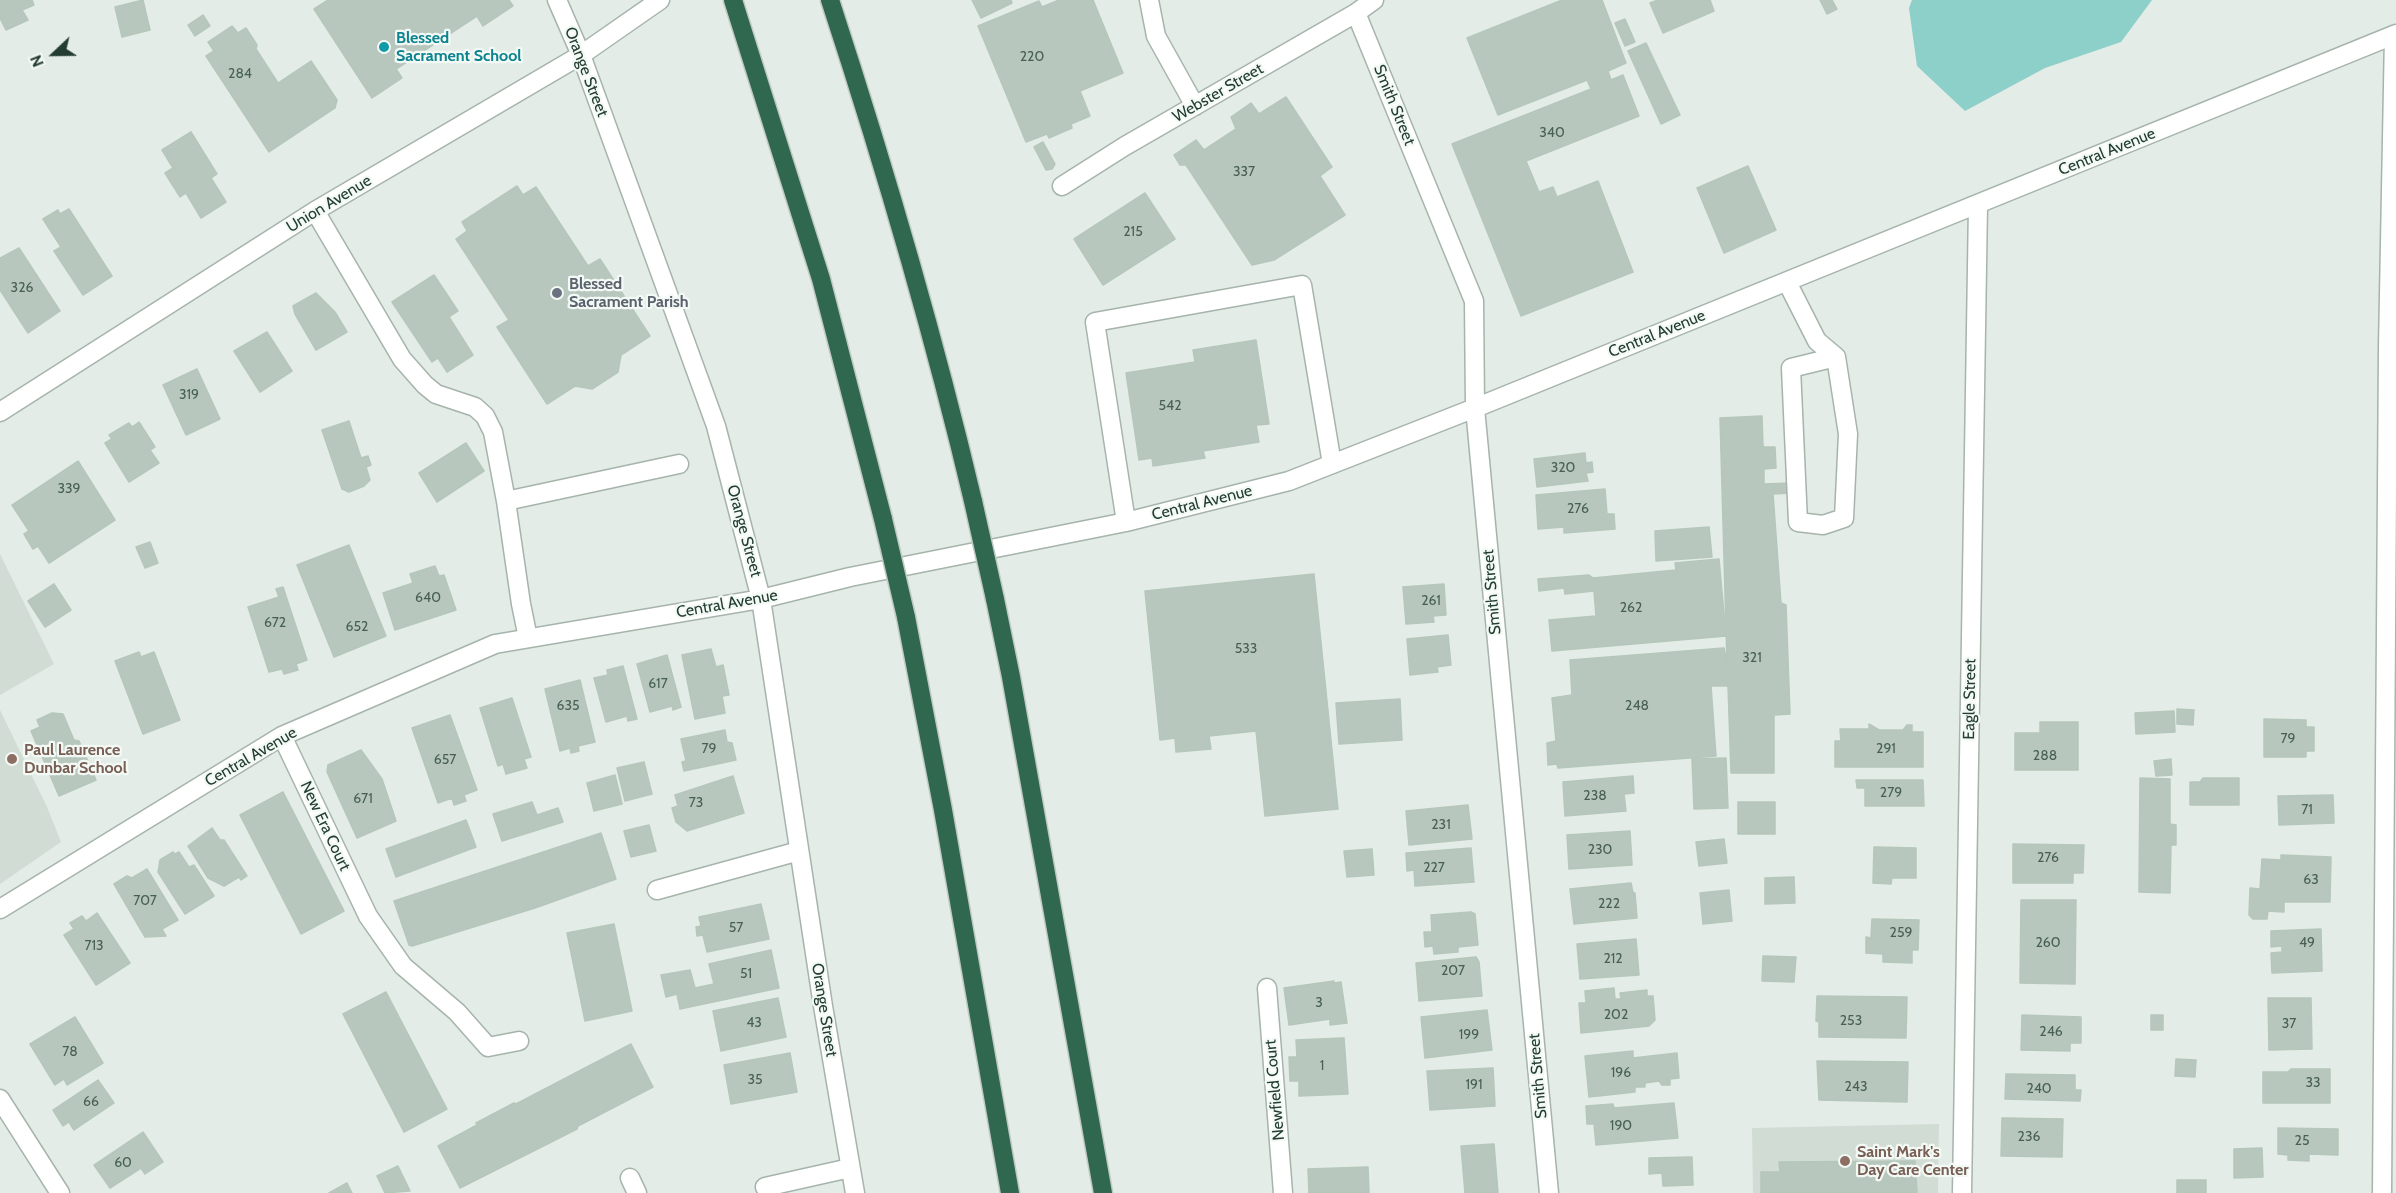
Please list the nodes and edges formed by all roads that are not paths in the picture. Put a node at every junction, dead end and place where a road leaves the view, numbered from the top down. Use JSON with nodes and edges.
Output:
{"nodes":[{"id":1,"x":557,"y":0,"type":"edge"},
{"id":2,"x":660,"y":0,"type":"edge"},
{"id":3,"x":831,"y":0,"type":"edge"},
{"id":4,"x":1149,"y":0,"type":"edge"},
{"id":5,"x":1374,"y":0,"type":"edge"},
{"id":6,"x":734,"y":1,"type":"edge"},
{"id":7,"x":1356,"y":13,"type":"junction"},
{"id":8,"x":2395,"y":34,"type":"edge"},
{"id":9,"x":581,"y":55,"type":"junction"},
{"id":10,"x":1194,"y":106,"type":"junction"},
{"id":11,"x":1062,"y":186,"type":"dead end"},
{"id":12,"x":1978,"y":205,"type":"junction"},
{"id":13,"x":315,"y":211,"type":"junction"},
{"id":14,"x":1787,"y":282,"type":"junction"},
{"id":15,"x":2392,"y":346,"type":"edge"},
{"id":16,"x":1836,"y":357,"type":"junction"},
{"id":17,"x":1475,"y":408,"type":"junction"},
{"id":18,"x":0,"y":412,"type":"edge"},
{"id":19,"x":679,"y":464,"type":"dead end"},
{"id":20,"x":1332,"y":464,"type":"junction"},
{"id":21,"x":506,"y":501,"type":"junction"},
{"id":22,"x":1126,"y":522,"type":"junction"},
{"id":23,"x":761,"y":599,"type":"junction"},
{"id":24,"x":528,"y":638,"type":"junction"},
{"id":25,"x":282,"y":736,"type":"junction"},
{"id":26,"x":799,"y":851,"type":"junction"},
{"id":27,"x":657,"y":890,"type":"dead end"},
{"id":28,"x":0,"y":909,"type":"edge"},
{"id":29,"x":1267,"y":988,"type":"dead end"},
{"id":30,"x":519,"y":1041,"type":"dead end"},
{"id":31,"x":0,"y":1099,"type":"edge"},
{"id":32,"x":850,"y":1168,"type":"junction"},
{"id":33,"x":765,"y":1187,"type":"dead end"},
{"id":34,"x":60,"y":1193,"type":"edge"},
{"id":35,"x":855,"y":1193,"type":"edge"},
{"id":36,"x":1010,"y":1193,"type":"edge"},
{"id":37,"x":1103,"y":1193,"type":"edge"},
{"id":38,"x":1283,"y":1193,"type":"edge"},
{"id":39,"x":1549,"y":1193,"type":"edge"},
{"id":40,"x":1962,"y":1193,"type":"edge"},
{"id":41,"x":2382,"y":1193,"type":"edge"}],
"edges":[{"from":1,"to":9,"type":"street","name":"Orange Street"},
{"from":2,"to":9,"type":"street","name":"Union Avenue"},
{"from":3,"to":37,"type":"highway","bridge":true},
{"from":4,"to":10,"type":"street"},
{"from":5,"to":7,"type":"street","name":"Webster Street"},
{"from":6,"to":36,"type":"highway","bridge":true},
{"from":7,"to":10,"type":"street","name":"Webster Street"},
{"from":7,"to":17,"type":"street","name":"Smith Street"},
{"from":8,"to":12,"type":"street","name":"Central Avenue"},
{"from":8,"to":15,"type":"street"},
{"from":9,"to":13,"type":"street","name":"Union Avenue"},
{"from":9,"to":23,"type":"street","name":"Orange Street"},
{"from":10,"to":11,"type":"street","name":"Webster Street"},
{"from":12,"to":14,"type":"street","name":"Central Avenue"},
{"from":12,"to":40,"type":"street","name":"Eagle Street"},
{"from":13,"to":18,"type":"street","name":"Union Avenue"},
{"from":13,"to":21,"type":"street"},
{"from":14,"to":16,"type":"street"},
{"from":14,"to":17,"type":"street","name":"Central Avenue"},
{"from":15,"to":41,"type":"street"},
{"from":16,"to":16,"type":"street"},
{"from":17,"to":20,"type":"street","name":"Central Avenue"},
{"from":17,"to":39,"type":"street","name":"Smith Street"},
{"from":19,"to":21,"type":"street"},
{"from":20,"to":22,"type":"street","name":"Central Avenue"},
{"from":20,"to":22,"type":"street"},
{"from":21,"to":24,"type":"street"},
{"from":22,"to":23,"type":"street","name":"Central Avenue"},
{"from":23,"to":24,"type":"street","name":"Central Avenue"},
{"from":23,"to":26,"type":"street","name":"Orange Street"},
{"from":24,"to":25,"type":"street","name":"Central Avenue"},
{"from":25,"to":28,"type":"street","name":"Central Avenue"},
{"from":25,"to":30,"type":"street","name":"New Era Court"},
{"from":26,"to":27,"type":"street"},
{"from":26,"to":32,"type":"street","name":"Orange Street"},
{"from":29,"to":38,"type":"street","name":"Newfield Court"},
{"from":31,"to":34,"type":"street"},
{"from":32,"to":33,"type":"street"},
{"from":32,"to":35,"type":"street","name":"Orange Street"}]}
